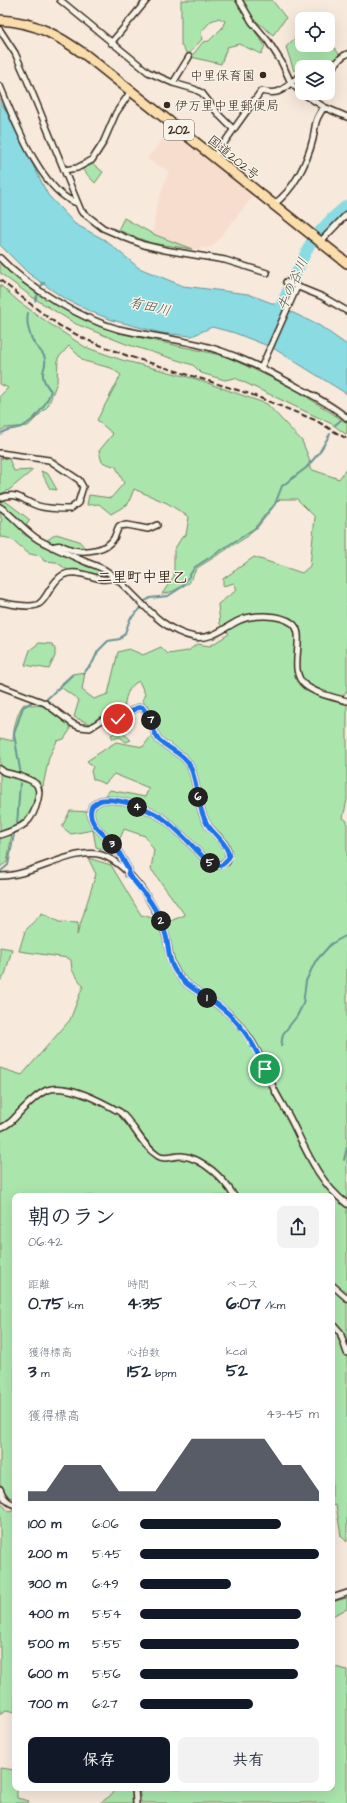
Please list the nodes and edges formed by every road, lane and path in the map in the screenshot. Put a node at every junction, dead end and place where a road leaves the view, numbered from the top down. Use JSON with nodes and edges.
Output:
{"nodes":[{"id":1,"x":60,"y":0,"type":"edge"},
{"id":2,"x":147,"y":0,"type":"edge"},
{"id":3,"x":239,"y":0,"type":"edge"},
{"id":4,"x":0,"y":20,"type":"edge"},
{"id":5,"x":0,"y":31,"type":"edge"},
{"id":6,"x":111,"y":43,"type":"junction"},
{"id":7,"x":347,"y":54,"type":"edge"},
{"id":8,"x":189,"y":57,"type":"dead end"},
{"id":9,"x":335,"y":66,"type":"edge"},
{"id":10,"x":295,"y":80,"type":"edge"},
{"id":11,"x":173,"y":83,"type":"junction"},
{"id":12,"x":291,"y":83,"type":"junction"},
{"id":13,"x":0,"y":86,"type":"edge"},
{"id":14,"x":295,"y":87,"type":"edge"},
{"id":15,"x":131,"y":91,"type":"junction"},
{"id":16,"x":313,"y":100,"type":"edge"},
{"id":17,"x":324,"y":107,"type":"junction"},
{"id":18,"x":347,"y":117,"type":"edge"},
{"id":19,"x":234,"y":129,"type":"junction"},
{"id":20,"x":214,"y":157,"type":"junction"},
{"id":21,"x":64,"y":170,"type":"junction"},
{"id":22,"x":77,"y":204,"type":"junction"},
{"id":23,"x":273,"y":205,"type":"junction"},
{"id":24,"x":347,"y":214,"type":"edge"},
{"id":25,"x":320,"y":242,"type":"junction"},
{"id":26,"x":0,"y":258,"type":"edge"},
{"id":27,"x":347,"y":263,"type":"edge"},
{"id":28,"x":267,"y":273,"type":"dead end"},
{"id":29,"x":286,"y":282,"type":"dead end"},
{"id":30,"x":297,"y":287,"type":"junction"},
{"id":31,"x":347,"y":311,"type":"edge"},
{"id":32,"x":260,"y":368,"type":"junction"},
{"id":33,"x":347,"y":418,"type":"edge"},
{"id":34,"x":0,"y":453,"type":"edge"},
{"id":35,"x":0,"y":498,"type":"edge"},
{"id":36,"x":0,"y":506,"type":"edge"},
{"id":37,"x":157,"y":525,"type":"dead end"},
{"id":38,"x":52,"y":547,"type":"junction"},
{"id":39,"x":114,"y":578,"type":"junction"},
{"id":40,"x":0,"y":602,"type":"edge"},
{"id":41,"x":0,"y":686,"type":"edge"},
{"id":42,"x":347,"y":701,"type":"edge"},
{"id":43,"x":0,"y":769,"type":"edge"},
{"id":44,"x":0,"y":835,"type":"edge"},
{"id":45,"x":128,"y":874,"type":"junction"},
{"id":46,"x":0,"y":876,"type":"edge"},
{"id":47,"x":0,"y":1128,"type":"edge"},
{"id":48,"x":232,"y":1193,"type":"edge"},
{"id":49,"x":334,"y":1193,"type":"edge"},
{"id":50,"x":335,"y":1195,"type":"edge"},
{"id":51,"x":347,"y":1204,"type":"edge"},
{"id":52,"x":335,"y":1287,"type":"edge"},
{"id":53,"x":347,"y":1298,"type":"edge"},
{"id":54,"x":335,"y":1326,"type":"edge"},
{"id":55,"x":347,"y":1354,"type":"edge"},
{"id":56,"x":0,"y":1489,"type":"edge"},
{"id":57,"x":12,"y":1504,"type":"edge"},
{"id":58,"x":347,"y":1593,"type":"edge"},
{"id":59,"x":335,"y":1597,"type":"edge"},
{"id":60,"x":135,"y":1791,"type":"edge"},
{"id":61,"x":136,"y":1803,"type":"edge"}],
"edges":[{"from":1,"to":6,"type":"street"},
{"from":2,"to":6,"type":"street"},
{"from":3,"to":12,"type":"street"},
{"from":4,"to":15,"type":"highway","name":"国道202号","number":"202"},
{"from":5,"to":21,"type":"street"},
{"from":6,"to":11,"type":"street"},
{"from":7,"to":9,"type":"street"},
{"from":8,"to":11,"type":"street"},
{"from":10,"to":12,"type":"street"},
{"from":11,"to":19,"type":"street"},
{"from":12,"to":14,"type":"street"},
{"from":12,"to":19,"type":"street"},
{"from":13,"to":22,"type":"street"},
{"from":15,"to":20,"type":"highway","name":"国道202号","number":"202"},
{"from":15,"to":21,"type":"street"},
{"from":16,"to":17,"type":"street"},
{"from":17,"to":18,"type":"street"},
{"from":17,"to":23,"type":"street"},
{"from":19,"to":20,"type":"street"},
{"from":20,"to":23,"type":"highway","name":"国道202号","number":"202"},
{"from":21,"to":22,"type":"street"},
{"from":22,"to":28,"type":"street"},
{"from":23,"to":25,"type":"highway","name":"国道202号","number":"202"},
{"from":24,"to":25,"type":"street"},
{"from":25,"to":27,"type":"highway","name":"国道202号","number":"202"},
{"from":26,"to":32,"type":"street"},
{"from":29,"to":30,"type":"street"},
{"from":30,"to":31,"type":"street"},
{"from":30,"to":32,"type":"street"},
{"from":32,"to":33,"type":"street"},
{"from":34,"to":35,"type":"street"},
{"from":36,"to":38,"type":"street"},
{"from":37,"to":38,"type":"street"},
{"from":38,"to":39,"type":"street"},
{"from":39,"to":40,"type":"street"},
{"from":39,"to":42,"type":"street"},
{"from":41,"to":45,"type":"street"},
{"from":43,"to":44,"type":"street"},
{"from":45,"to":46,"type":"street"},
{"from":45,"to":49,"type":"street"},
{"from":47,"to":48,"type":"street"},
{"from":50,"to":51,"type":"street"},
{"from":52,"to":53,"type":"street"},
{"from":54,"to":55,"type":"street"},
{"from":56,"to":57,"type":"street"},
{"from":58,"to":59,"type":"street"},
{"from":60,"to":61,"type":"street"}]}
